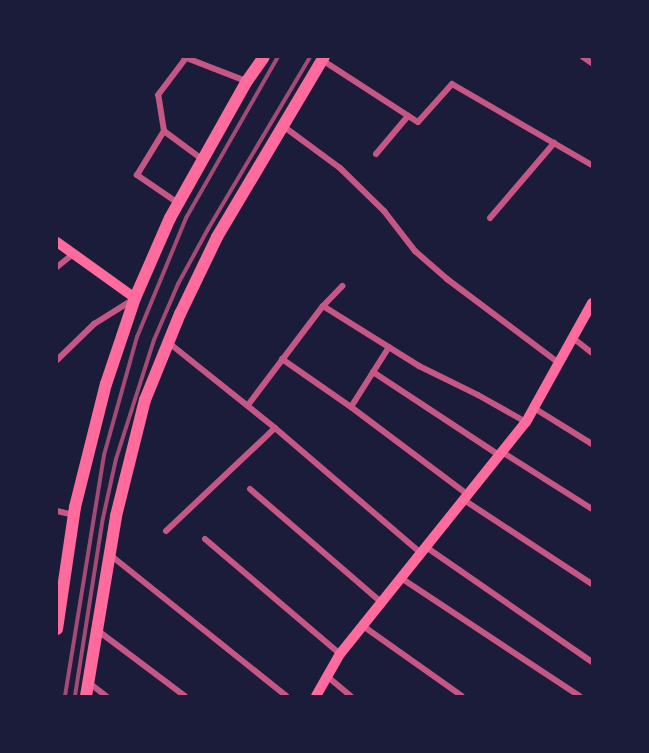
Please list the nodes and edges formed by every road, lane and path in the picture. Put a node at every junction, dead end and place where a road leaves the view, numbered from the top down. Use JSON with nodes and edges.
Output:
{"nodes":[{"id":1,"x":264,"y":57,"type":"edge"},
{"id":2,"x":583,"y":57,"type":"edge"},
{"id":3,"x":185,"y":58,"type":"edge"},
{"id":4,"x":323,"y":59,"type":"edge"},
{"id":5,"x":592,"y":63,"type":"edge"},
{"id":6,"x":247,"y":81,"type":"junction"},
{"id":7,"x":408,"y":116,"type":"junction"},
{"id":8,"x":283,"y":126,"type":"junction"},
{"id":9,"x":164,"y":130,"type":"junction"},
{"id":10,"x":554,"y":143,"type":"junction"},
{"id":11,"x":376,"y":154,"type":"dead end"},
{"id":12,"x":203,"y":160,"type":"junction"},
{"id":13,"x":592,"y":165,"type":"edge"},
{"id":14,"x":178,"y":203,"type":"junction"},
{"id":15,"x":490,"y":218,"type":"dead end"},
{"id":16,"x":57,"y":242,"type":"edge"},
{"id":17,"x":72,"y":255,"type":"junction"},
{"id":18,"x":57,"y":267,"type":"edge"},
{"id":19,"x":342,"y":286,"type":"dead end"},
{"id":20,"x":135,"y":298,"type":"junction"},
{"id":21,"x":592,"y":305,"type":"edge"},
{"id":22,"x":323,"y":306,"type":"junction"},
{"id":23,"x":573,"y":338,"type":"junction"},
{"id":24,"x":168,"y":343,"type":"junction"},
{"id":25,"x":388,"y":347,"type":"junction"},
{"id":26,"x":592,"y":353,"type":"edge"},
{"id":27,"x":282,"y":359,"type":"junction"},
{"id":28,"x":57,"y":360,"type":"edge"},
{"id":29,"x":559,"y":363,"type":"junction"},
{"id":30,"x":373,"y":372,"type":"junction"},
{"id":31,"x":248,"y":405,"type":"junction"},
{"id":32,"x":351,"y":407,"type":"junction"},
{"id":33,"x":534,"y":408,"type":"junction"},
{"id":34,"x":526,"y":423,"type":"junction"},
{"id":35,"x":275,"y":428,"type":"junction"},
{"id":36,"x":592,"y":444,"type":"edge"},
{"id":37,"x":501,"y":454,"type":"junction"},
{"id":38,"x":250,"y":489,"type":"dead end"},
{"id":39,"x":466,"y":497,"type":"junction"},
{"id":40,"x":592,"y":509,"type":"edge"},
{"id":41,"x":57,"y":511,"type":"edge"},
{"id":42,"x":74,"y":515,"type":"junction"},
{"id":43,"x":166,"y":531,"type":"dead end"},
{"id":44,"x":206,"y":539,"type":"dead end"},
{"id":45,"x":424,"y":550,"type":"junction"},
{"id":46,"x":110,"y":554,"type":"junction"},
{"id":47,"x":401,"y":578,"type":"junction"},
{"id":48,"x":592,"y":584,"type":"edge"},
{"id":49,"x":381,"y":602,"type":"junction"},
{"id":50,"x":363,"y":626,"type":"junction"},
{"id":51,"x":57,"y":629,"type":"edge"},
{"id":52,"x":96,"y":630,"type":"junction"},
{"id":53,"x":340,"y":654,"type":"junction"},
{"id":54,"x":592,"y":662,"type":"edge"},
{"id":55,"x":328,"y":677,"type":"junction"},
{"id":56,"x":88,"y":682,"type":"junction"},
{"id":57,"x":87,"y":696,"type":"edge"},
{"id":58,"x":106,"y":696,"type":"edge"},
{"id":59,"x":185,"y":696,"type":"edge"},
{"id":60,"x":286,"y":696,"type":"edge"},
{"id":61,"x":316,"y":696,"type":"edge"},
{"id":62,"x":351,"y":696,"type":"edge"},
{"id":63,"x":462,"y":696,"type":"edge"},
{"id":64,"x":579,"y":696,"type":"edge"}],
"edges":[{"from":1,"to":6,"type":"main road"},
{"from":2,"to":5,"type":"street"},
{"from":3,"to":6,"type":"street"},
{"from":3,"to":9,"type":"street"},
{"from":4,"to":7,"type":"street"},
{"from":4,"to":8,"type":"main road"},
{"from":6,"to":12,"type":"main road"},
{"from":7,"to":10,"type":"street"},
{"from":7,"to":11,"type":"street"},
{"from":8,"to":24,"type":"main road"},
{"from":8,"to":29,"type":"street"},
{"from":9,"to":12,"type":"street"},
{"from":9,"to":14,"type":"street"},
{"from":10,"to":13,"type":"street"},
{"from":10,"to":15,"type":"street"},
{"from":12,"to":14,"type":"main road"},
{"from":14,"to":20,"type":"main road"},
{"from":16,"to":17,"type":"main road"},
{"from":17,"to":18,"type":"street"},
{"from":17,"to":20,"type":"main road"},
{"from":19,"to":22,"type":"street"},
{"from":20,"to":28,"type":"street"},
{"from":20,"to":42,"type":"main road"},
{"from":21,"to":23,"type":"main road"},
{"from":22,"to":25,"type":"street"},
{"from":22,"to":27,"type":"street"},
{"from":23,"to":26,"type":"street"},
{"from":23,"to":29,"type":"main road"},
{"from":24,"to":31,"type":"street"},
{"from":24,"to":46,"type":"main road"},
{"from":25,"to":30,"type":"street"},
{"from":25,"to":34,"type":"street"},
{"from":27,"to":31,"type":"street"},
{"from":27,"to":32,"type":"street"},
{"from":29,"to":33,"type":"main road"},
{"from":30,"to":32,"type":"street"},
{"from":30,"to":37,"type":"street"},
{"from":31,"to":35,"type":"street"},
{"from":32,"to":39,"type":"street"},
{"from":33,"to":34,"type":"main road"},
{"from":33,"to":36,"type":"street"},
{"from":34,"to":37,"type":"main road"},
{"from":35,"to":43,"type":"street"},
{"from":35,"to":45,"type":"street"},
{"from":37,"to":39,"type":"main road"},
{"from":37,"to":40,"type":"street"},
{"from":38,"to":49,"type":"street"},
{"from":39,"to":45,"type":"main road"},
{"from":39,"to":48,"type":"street"},
{"from":41,"to":42,"type":"street"},
{"from":42,"to":51,"type":"main road"},
{"from":44,"to":53,"type":"street"},
{"from":45,"to":47,"type":"main road"},
{"from":45,"to":54,"type":"street"},
{"from":46,"to":52,"type":"main road"},
{"from":46,"to":60,"type":"street"},
{"from":47,"to":49,"type":"main road"},
{"from":47,"to":64,"type":"street"},
{"from":49,"to":50,"type":"main road"},
{"from":50,"to":53,"type":"main road"},
{"from":50,"to":63,"type":"street"},
{"from":52,"to":56,"type":"main road"},
{"from":52,"to":59,"type":"street"},
{"from":53,"to":55,"type":"main road"},
{"from":55,"to":61,"type":"main road"},
{"from":55,"to":62,"type":"street"},
{"from":56,"to":57,"type":"main road"},
{"from":56,"to":58,"type":"street"}]}
